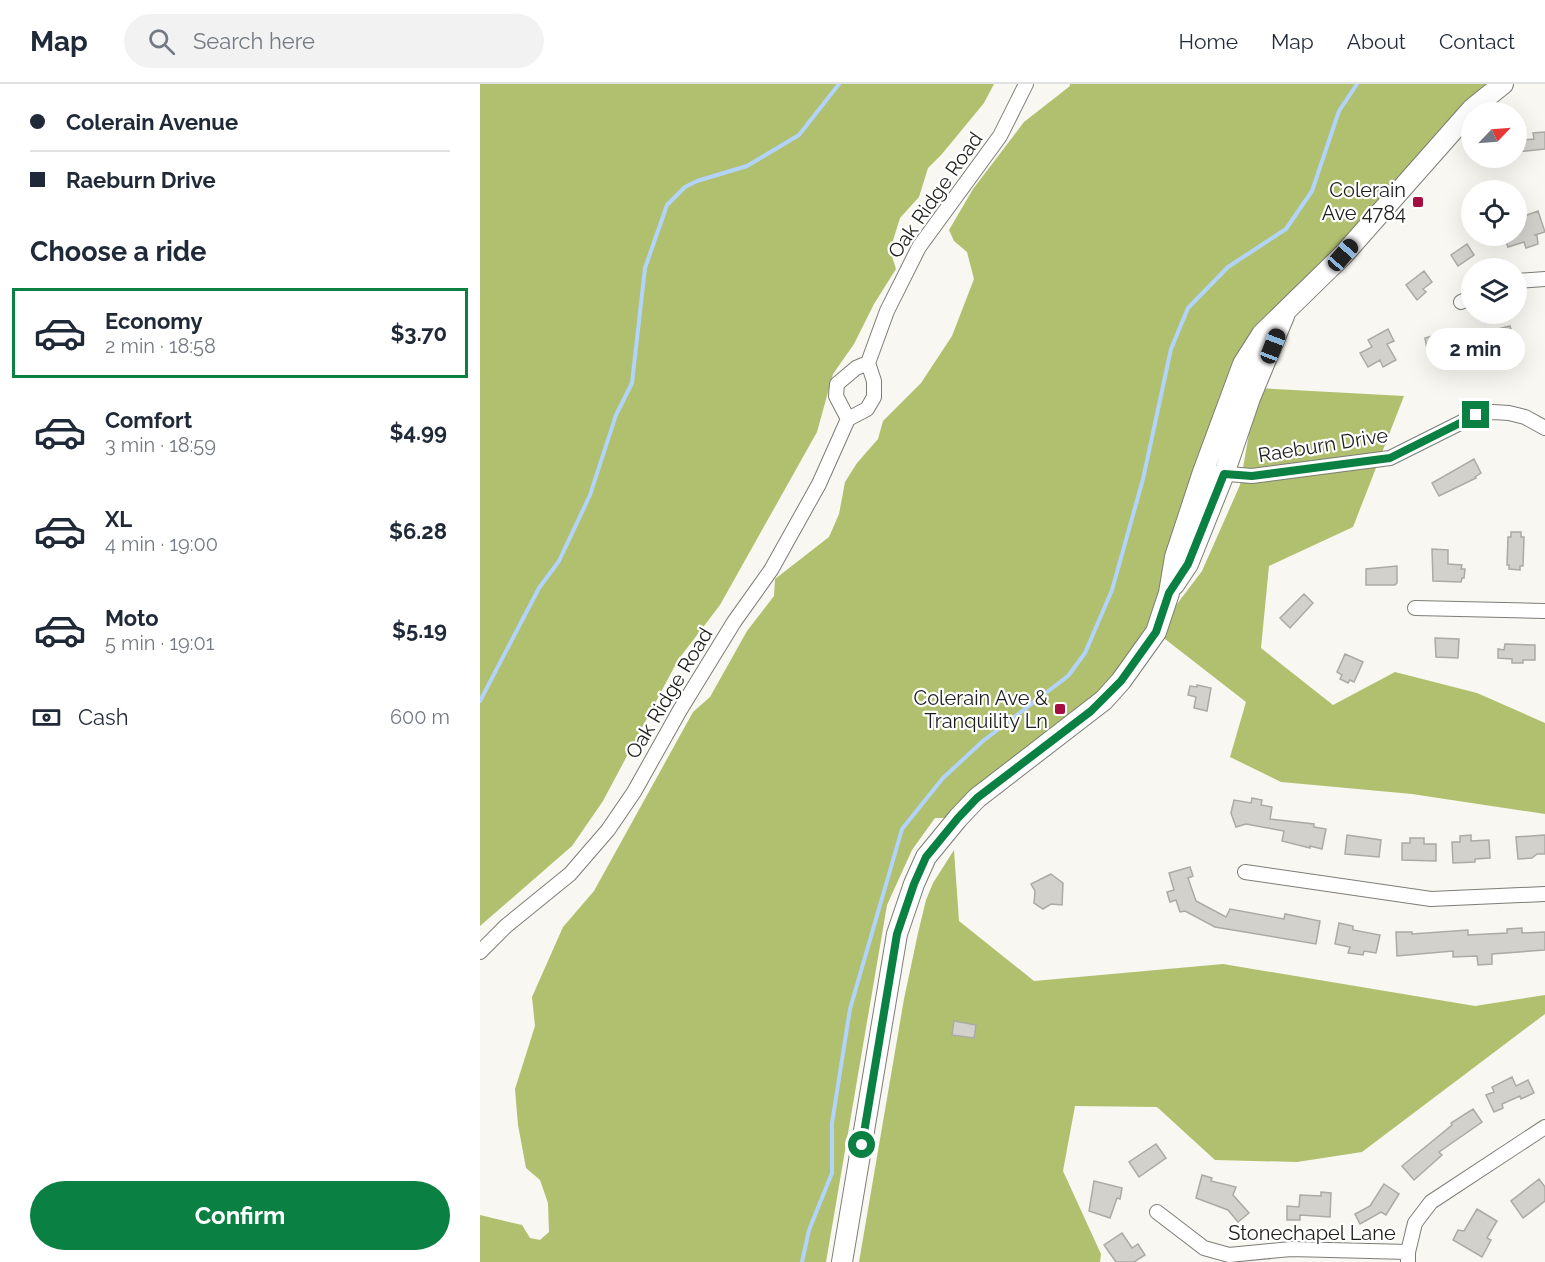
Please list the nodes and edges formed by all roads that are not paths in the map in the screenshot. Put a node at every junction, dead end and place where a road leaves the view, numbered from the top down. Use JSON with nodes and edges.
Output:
{"nodes":[{"id":1,"x":1026,"y":84,"type":"edge"},
{"id":2,"x":1503,"y":84,"type":"edge"},
{"id":3,"x":1545,"y":279,"type":"edge"},
{"id":4,"x":1527,"y":280,"type":"edge"},
{"id":5,"x":1287,"y":308,"type":"junction"},
{"id":6,"x":868,"y":363,"type":"junction"},
{"id":7,"x":848,"y":419,"type":"junction"},
{"id":8,"x":1545,"y":428,"type":"edge"},
{"id":9,"x":1203,"y":472,"type":"junction"},
{"id":10,"x":1224,"y":474,"type":"junction"},
{"id":11,"x":1169,"y":593,"type":"junction"},
{"id":12,"x":1415,"y":608,"type":"dead end"},
{"id":13,"x":1545,"y":611,"type":"edge"},
{"id":14,"x":1245,"y":872,"type":"dead end"},
{"id":15,"x":1545,"y":894,"type":"edge"},
{"id":16,"x":480,"y":952,"type":"edge"},
{"id":17,"x":1545,"y":1127,"type":"edge"},
{"id":18,"x":1157,"y":1212,"type":"dead end"},
{"id":19,"x":1408,"y":1257,"type":"edge"},
{"id":20,"x":842,"y":1262,"type":"edge"}],
"edges":[{"from":1,"to":6,"type":"street","name":"Oak Ridge Road"},
{"from":2,"to":5,"type":"main road"},
{"from":3,"to":4,"type":"street"},
{"from":5,"to":9,"type":"main road"},
{"from":5,"to":10,"type":"main road"},
{"from":6,"to":7,"type":"street","name":"Oak Ridge Road"},
{"from":6,"to":7,"type":"street"},
{"from":7,"to":16,"type":"street","name":"Oak Ridge Road"},
{"from":8,"to":10,"type":"street","name":"Raeburn Drive"},
{"from":9,"to":10,"type":"street","name":"Raeburn Drive"},
{"from":9,"to":11,"type":"main road"},
{"from":10,"to":11,"type":"main road"},
{"from":11,"to":20,"type":"main road"},
{"from":12,"to":13,"type":"street"},
{"from":14,"to":15,"type":"street"},
{"from":17,"to":19,"type":"street"},
{"from":18,"to":19,"type":"street","name":"Stonechapel Lane"}]}
